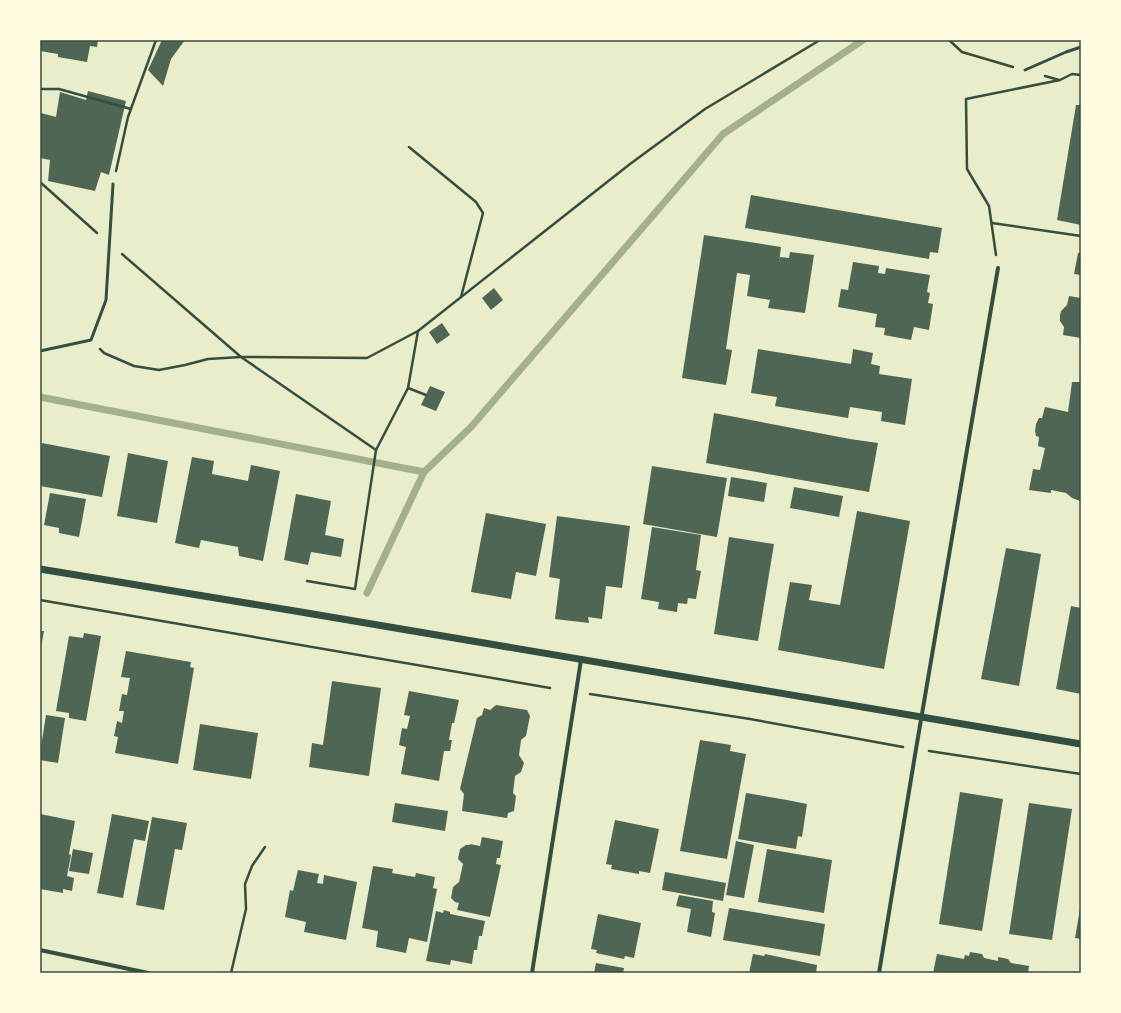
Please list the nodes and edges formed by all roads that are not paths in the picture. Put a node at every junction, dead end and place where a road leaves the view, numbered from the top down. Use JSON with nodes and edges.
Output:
{"nodes":[{"id":1,"x":1081,"y":47,"type":"edge"},
{"id":2,"x":1025,"y":70,"type":"road end"},
{"id":3,"x":113,"y":184,"type":"road end"},
{"id":4,"x":998,"y":268,"type":"road end"},
{"id":5,"x":40,"y":351,"type":"edge"},
{"id":6,"x":40,"y":569,"type":"edge"},
{"id":7,"x":580,"y":660,"type":"junction"},
{"id":8,"x":922,"y":718,"type":"junction"},
{"id":9,"x":1081,"y":744,"type":"edge"},
{"id":10,"x":40,"y":950,"type":"edge"},
{"id":11,"x":148,"y":973,"type":"edge"},
{"id":12,"x":532,"y":973,"type":"edge"},
{"id":13,"x":879,"y":973,"type":"edge"}],
"edges":[{"from":1,"to":2,"type":"lane"},
{"from":3,"to":5,"type":"lane"},
{"from":4,"to":8,"type":"street"},
{"from":6,"to":7,"type":"street"},
{"from":7,"to":8,"type":"street"},
{"from":7,"to":12,"type":"street"},
{"from":8,"to":9,"type":"street"},
{"from":8,"to":13,"type":"street"},
{"from":10,"to":11,"type":"street"}]}
